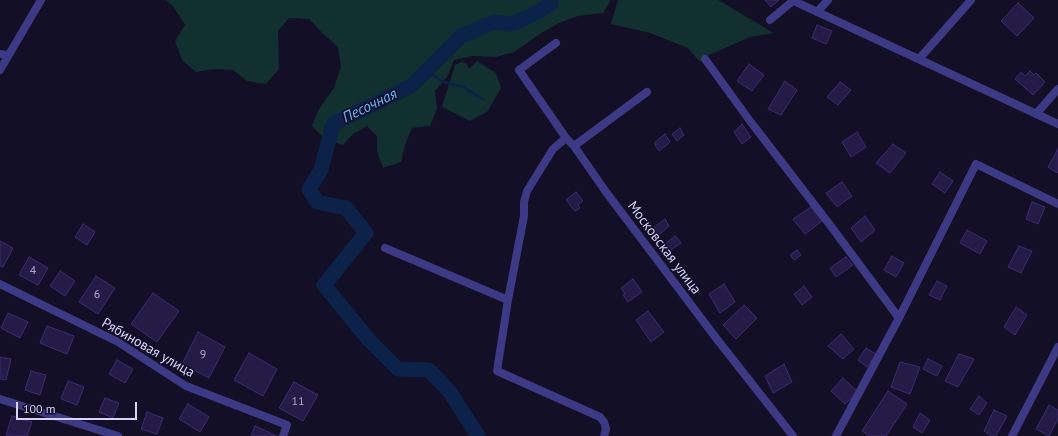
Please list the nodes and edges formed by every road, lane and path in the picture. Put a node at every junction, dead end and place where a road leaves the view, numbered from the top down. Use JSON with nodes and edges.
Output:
{"nodes":[{"id":1,"x":41,"y":0,"type":"edge"},
{"id":2,"x":794,"y":0,"type":"edge"},
{"id":3,"x":828,"y":0,"type":"edge"},
{"id":4,"x":971,"y":0,"type":"edge"},
{"id":5,"x":817,"y":12,"type":"junction"},
{"id":6,"x":770,"y":20,"type":"dead end"},
{"id":7,"x":556,"y":43,"type":"dead end"},
{"id":8,"x":4,"y":54,"type":"edge"},
{"id":9,"x":705,"y":59,"type":"dead end"},
{"id":10,"x":919,"y":59,"type":"junction"},
{"id":11,"x":0,"y":70,"type":"edge"},
{"id":12,"x":1058,"y":90,"type":"edge"},
{"id":13,"x":647,"y":92,"type":"dead end"},
{"id":14,"x":1036,"y":114,"type":"junction"},
{"id":15,"x":1058,"y":124,"type":"edge"},
{"id":16,"x":566,"y":138,"type":"junction"},
{"id":17,"x":574,"y":146,"type":"junction"},
{"id":18,"x":1058,"y":204,"type":"edge"},
{"id":19,"x":385,"y":248,"type":"dead end"},
{"id":20,"x":0,"y":284,"type":"edge"},
{"id":21,"x":508,"y":300,"type":"junction"},
{"id":22,"x":899,"y":318,"type":"junction"},
{"id":23,"x":1058,"y":347,"type":"edge"},
{"id":24,"x":0,"y":399,"type":"edge"},
{"id":25,"x":118,"y":436,"type":"edge"},
{"id":26,"x":283,"y":436,"type":"edge"},
{"id":27,"x":604,"y":436,"type":"edge"},
{"id":28,"x":793,"y":436,"type":"edge"},
{"id":29,"x":836,"y":436,"type":"edge"},
{"id":30,"x":1012,"y":436,"type":"edge"}],
"edges":[{"from":1,"to":8,"type":"street"},
{"from":2,"to":5,"type":"street"},
{"from":2,"to":6,"type":"street"},
{"from":3,"to":5,"type":"street"},
{"from":4,"to":10,"type":"street"},
{"from":5,"to":10,"type":"street"},
{"from":7,"to":16,"type":"street","name":"Московская улица"},
{"from":8,"to":11,"type":"street"},
{"from":9,"to":22,"type":"street"},
{"from":10,"to":14,"type":"street"},
{"from":12,"to":14,"type":"street"},
{"from":13,"to":17,"type":"street"},
{"from":14,"to":15,"type":"street"},
{"from":16,"to":17,"type":"street","name":"Московская улица"},
{"from":16,"to":21,"type":"street"},
{"from":17,"to":28,"type":"street","name":"Московская улица"},
{"from":18,"to":22,"type":"street"},
{"from":19,"to":21,"type":"street"},
{"from":20,"to":26,"type":"street","name":"Рябиновая улица"},
{"from":21,"to":27,"type":"street"},
{"from":22,"to":29,"type":"street"},
{"from":23,"to":30,"type":"street"},
{"from":24,"to":25,"type":"street"}]}
